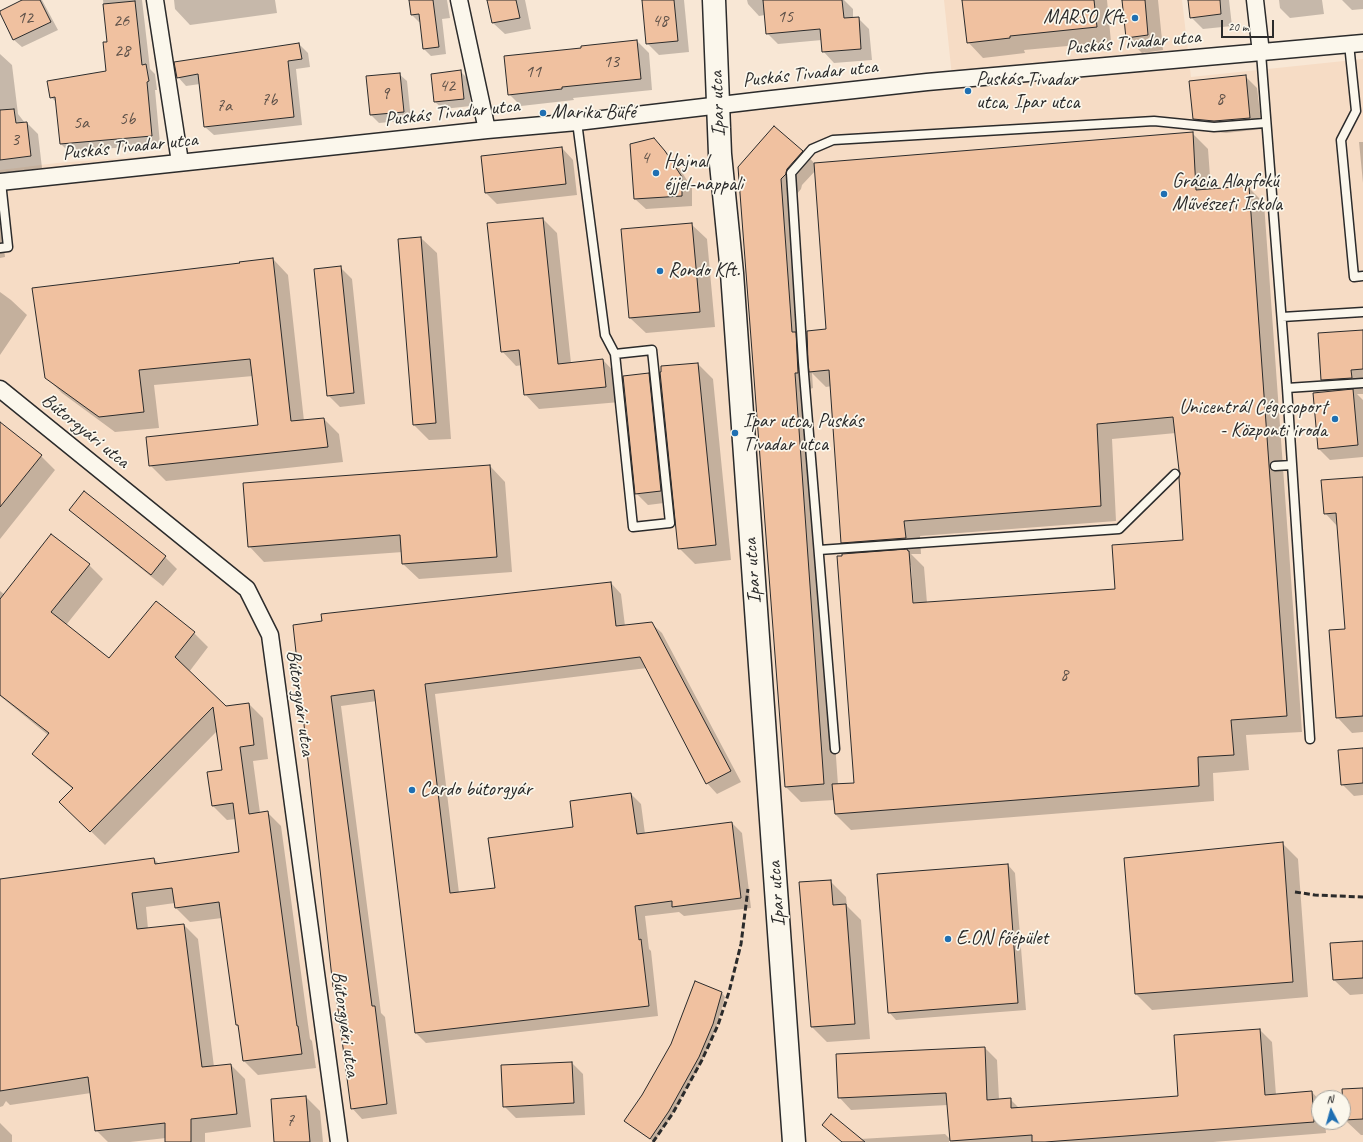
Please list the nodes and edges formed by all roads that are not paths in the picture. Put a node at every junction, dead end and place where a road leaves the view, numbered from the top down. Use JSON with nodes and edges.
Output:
{"nodes":[{"id":1,"x":155,"y":0,"type":"edge"},
{"id":2,"x":459,"y":0,"type":"edge"},
{"id":3,"x":714,"y":0,"type":"edge"},
{"id":4,"x":1255,"y":0,"type":"edge"},
{"id":5,"x":1356,"y":43,"type":"edge"},
{"id":6,"x":1261,"y":53,"type":"junction"},
{"id":7,"x":718,"y":106,"type":"junction"},
{"id":8,"x":577,"y":122,"type":"junction"},
{"id":9,"x":1265,"y":123,"type":"junction"},
{"id":10,"x":487,"y":130,"type":"junction"},
{"id":11,"x":180,"y":162,"type":"junction"},
{"id":12,"x":0,"y":182,"type":"edge"},
{"id":13,"x":0,"y":248,"type":"edge"},
{"id":14,"x":1363,"y":276,"type":"edge"},
{"id":15,"x":1363,"y":312,"type":"edge"},
{"id":16,"x":1282,"y":317,"type":"junction"},
{"id":17,"x":616,"y":354,"type":"junction"},
{"id":18,"x":1363,"y":383,"type":"edge"},
{"id":19,"x":1287,"y":388,"type":"junction"},
{"id":20,"x":0,"y":389,"type":"edge"},
{"id":21,"x":1292,"y":465,"type":"junction"},
{"id":22,"x":1276,"y":466,"type":"dead end"},
{"id":23,"x":1175,"y":474,"type":"dead end"},
{"id":24,"x":819,"y":550,"type":"junction"},
{"id":25,"x":1310,"y":739,"type":"dead end"},
{"id":26,"x":835,"y":749,"type":"dead end"},
{"id":27,"x":339,"y":1142,"type":"edge"},
{"id":28,"x":794,"y":1142,"type":"edge"}],
"edges":[{"from":1,"to":11,"type":"street"},
{"from":2,"to":10,"type":"street"},
{"from":3,"to":7,"type":"street","name":"Ipar utca"},
{"from":4,"to":6,"type":"street"},
{"from":5,"to":6,"type":"street","name":"Puskás Tivadar utca"},
{"from":5,"to":14,"type":"lane"},
{"from":6,"to":7,"type":"street","name":"Puskás Tivadar utca"},
{"from":6,"to":9,"type":"lane"},
{"from":7,"to":8,"type":"street","name":"Puskás Tivadar utca"},
{"from":7,"to":28,"type":"street","name":"Ipar utca"},
{"from":8,"to":10,"type":"street","name":"Puskás Tivadar utca"},
{"from":8,"to":17,"type":"lane"},
{"from":9,"to":16,"type":"lane"},
{"from":9,"to":24,"type":"lane"},
{"from":10,"to":11,"type":"street","name":"Puskás Tivadar utca"},
{"from":11,"to":12,"type":"street","name":"Puskás Tivadar utca"},
{"from":12,"to":13,"type":"lane"},
{"from":15,"to":16,"type":"lane"},
{"from":16,"to":19,"type":"lane"},
{"from":17,"to":17,"type":"lane"},
{"from":18,"to":19,"type":"lane"},
{"from":19,"to":21,"type":"lane"},
{"from":20,"to":27,"type":"street","name":"Bútorgyári utca"},
{"from":21,"to":22,"type":"lane"},
{"from":21,"to":25,"type":"lane"},
{"from":23,"to":24,"type":"lane"},
{"from":24,"to":26,"type":"lane"}]}
